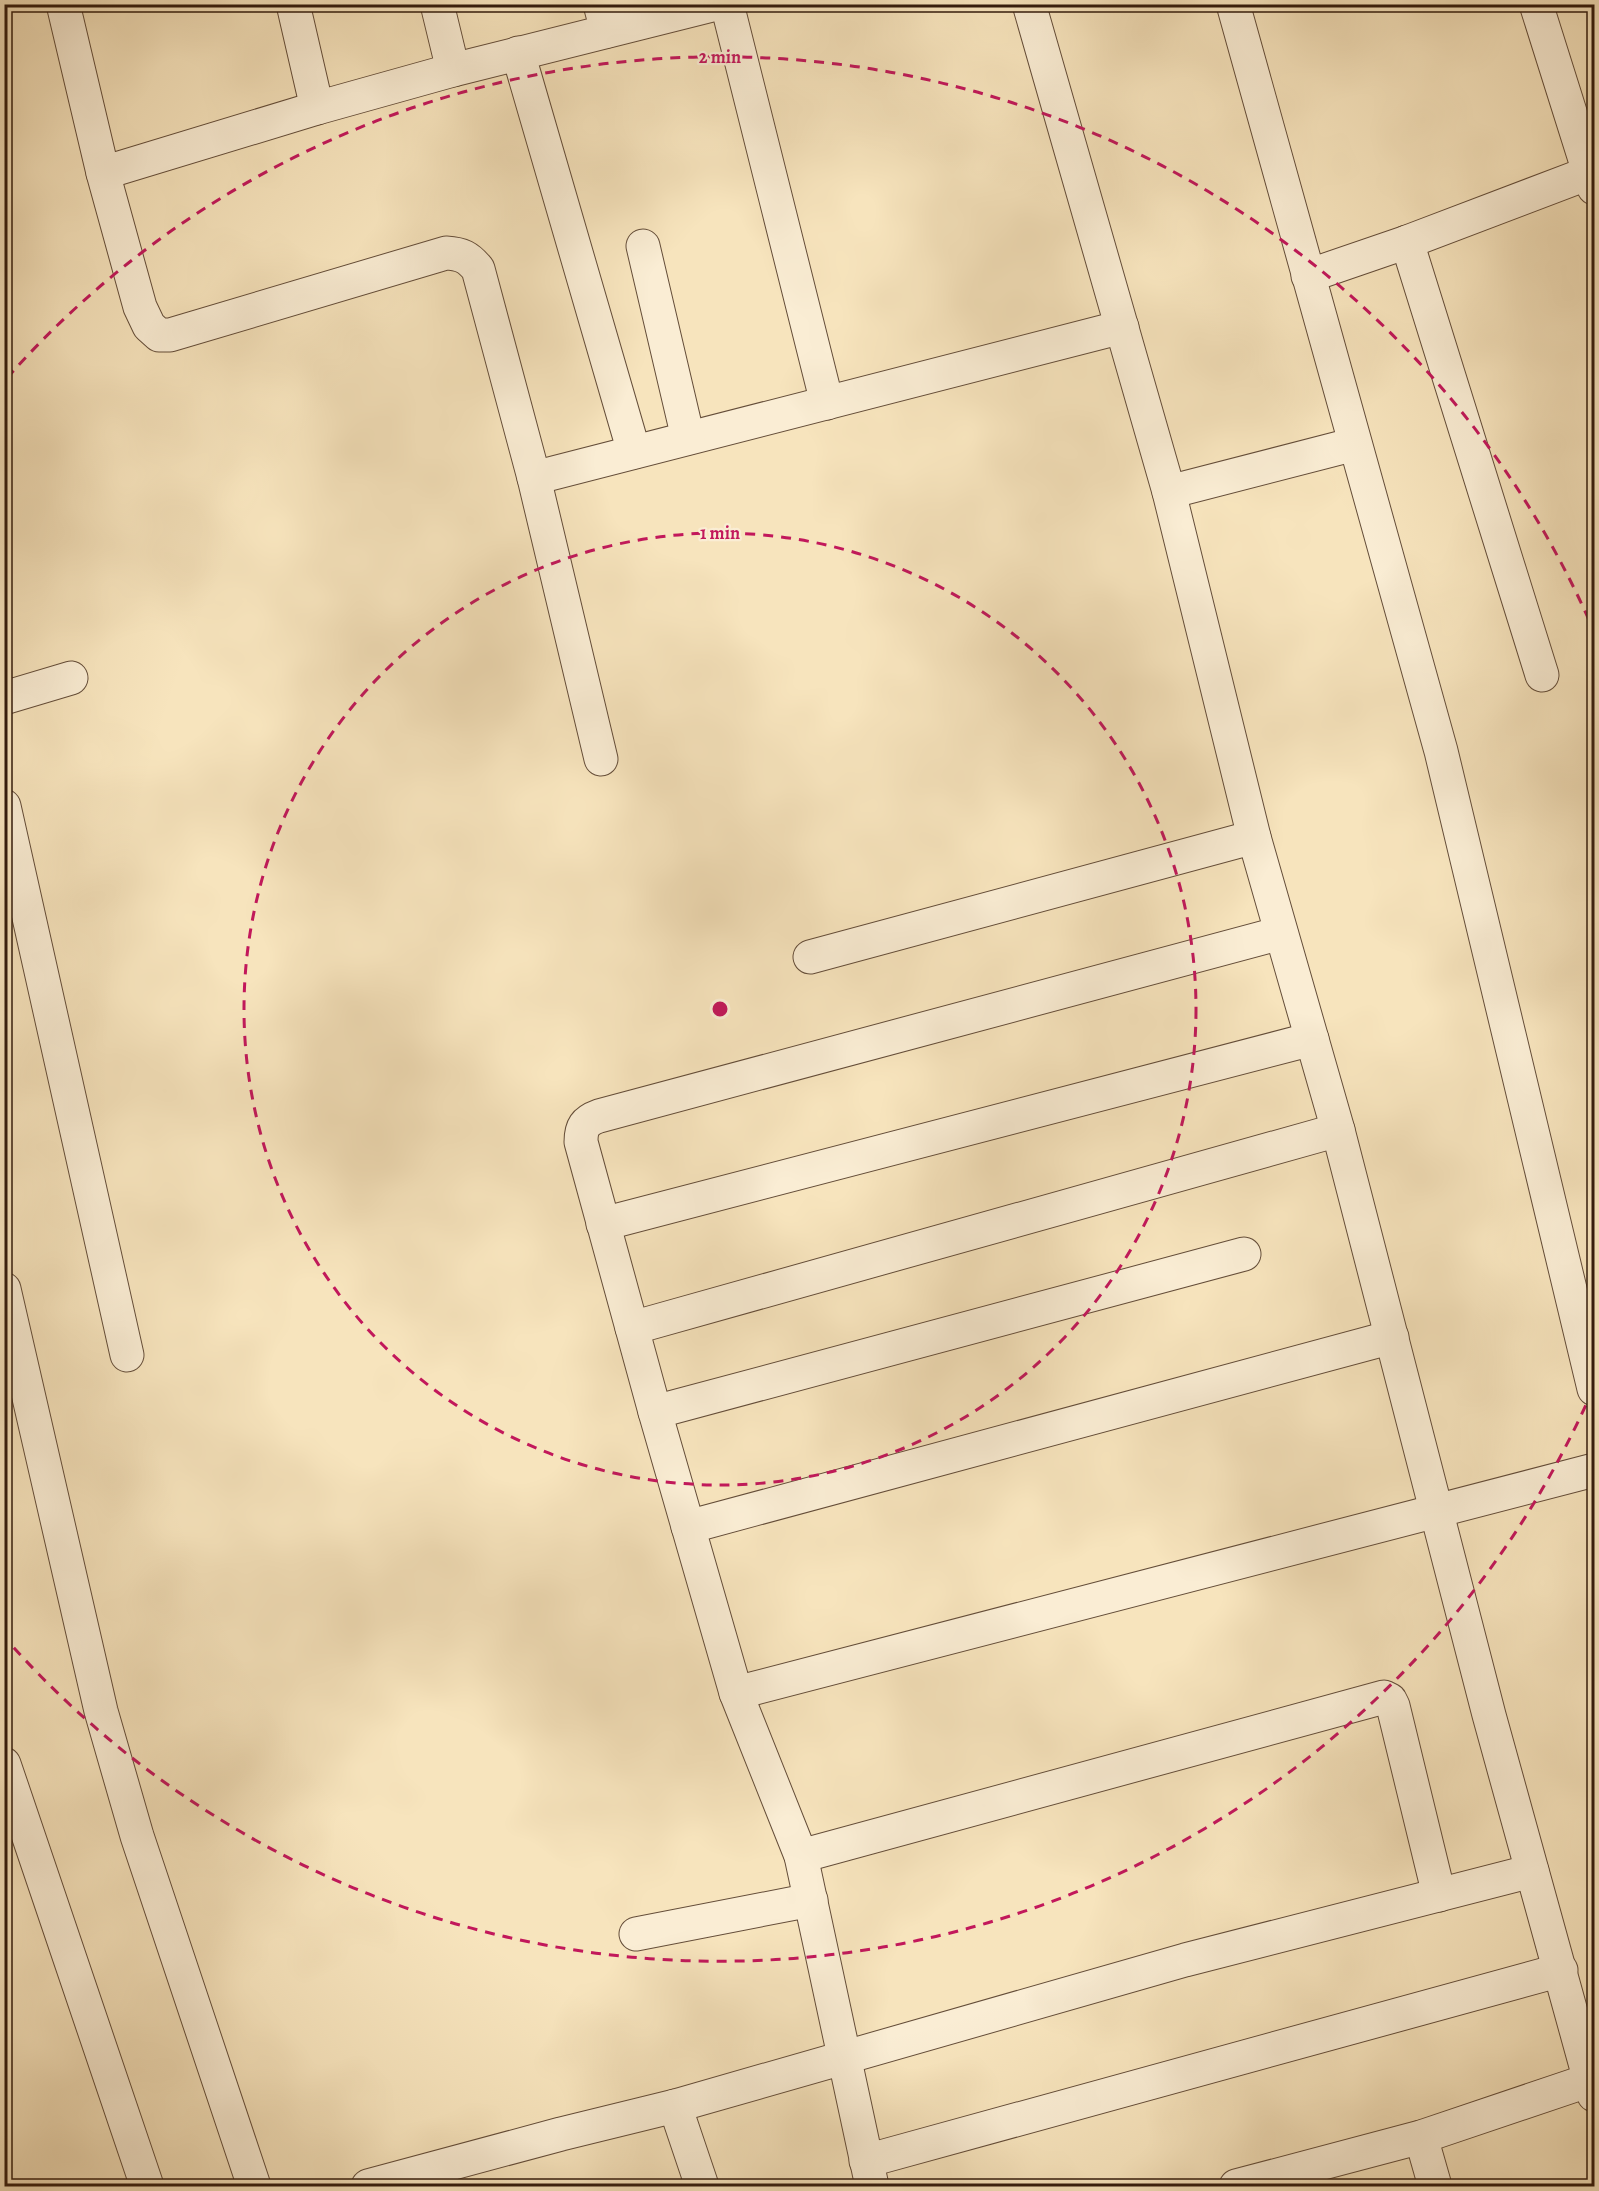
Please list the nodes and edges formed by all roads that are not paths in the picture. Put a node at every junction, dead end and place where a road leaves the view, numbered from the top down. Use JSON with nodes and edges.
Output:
{"nodes":[{"id":1,"x":63,"y":4,"type":"edge"},
{"id":2,"x":293,"y":4,"type":"edge"},
{"id":3,"x":437,"y":4,"type":"edge"},
{"id":4,"x":716,"y":4,"type":"edge"},
{"id":5,"x":727,"y":4,"type":"edge"},
{"id":6,"x":1029,"y":4,"type":"edge"},
{"id":7,"x":1233,"y":4,"type":"edge"},
{"id":8,"x":1536,"y":4,"type":"edge"},
{"id":9,"x":604,"y":18,"type":"edge"},
{"id":10,"x":518,"y":53,"type":"junction"},
{"id":11,"x":453,"y":70,"type":"junction"},
{"id":12,"x":317,"y":108,"type":"junction"},
{"id":13,"x":103,"y":173,"type":"junction"},
{"id":14,"x":1593,"y":177,"type":"edge"},
{"id":15,"x":1407,"y":242,"type":"junction"},
{"id":16,"x":643,"y":246,"type":"dead end"},
{"id":17,"x":1308,"y":276,"type":"junction"},
{"id":18,"x":1122,"y":327,"type":"junction"},
{"id":19,"x":827,"y":403,"type":"junction"},
{"id":20,"x":688,"y":438,"type":"junction"},
{"id":21,"x":1355,"y":444,"type":"junction"},
{"id":22,"x":634,"y":452,"type":"junction"},
{"id":23,"x":534,"y":478,"type":"junction"},
{"id":24,"x":1169,"y":492,"type":"junction"},
{"id":25,"x":1542,"y":675,"type":"dead end"},
{"id":26,"x":71,"y":678,"type":"dead end"},
{"id":27,"x":4,"y":698,"type":"edge"},
{"id":28,"x":601,"y":759,"type":"dead end"},
{"id":29,"x":4,"y":806,"type":"edge"},
{"id":30,"x":1254,"y":837,"type":"junction"},
{"id":31,"x":1281,"y":933,"type":"junction"},
{"id":32,"x":810,"y":957,"type":"dead end"},
{"id":33,"x":1312,"y":1040,"type":"junction"},
{"id":34,"x":1338,"y":1130,"type":"junction"},
{"id":35,"x":603,"y":1224,"type":"junction"},
{"id":36,"x":1244,"y":1254,"type":"dead end"},
{"id":37,"x":4,"y":1288,"type":"edge"},
{"id":38,"x":632,"y":1328,"type":"junction"},
{"id":39,"x":1392,"y":1337,"type":"junction"},
{"id":40,"x":127,"y":1355,"type":"dead end"},
{"id":41,"x":1594,"y":1389,"type":"edge"},
{"id":42,"x":656,"y":1412,"type":"junction"},
{"id":43,"x":1594,"y":1470,"type":"edge"},
{"id":44,"x":1437,"y":1511,"type":"junction"},
{"id":45,"x":688,"y":1527,"type":"junction"},
{"id":46,"x":736,"y":1693,"type":"junction"},
{"id":47,"x":4,"y":1764,"type":"edge"},
{"id":48,"x":801,"y":1856,"type":"junction"},
{"id":49,"x":1532,"y":1871,"type":"junction"},
{"id":50,"x":1439,"y":1895,"type":"junction"},
{"id":51,"x":811,"y":1900,"type":"junction"},
{"id":52,"x":636,"y":1934,"type":"dead end"},
{"id":53,"x":1561,"y":1970,"type":"junction"},
{"id":54,"x":845,"y":2058,"type":"junction"},
{"id":55,"x":1592,"y":2087,"type":"edge"},
{"id":56,"x":675,"y":2106,"type":"junction"},
{"id":57,"x":1421,"y":2137,"type":"junction"},
{"id":58,"x":869,"y":2174,"type":"edge"},
{"id":59,"x":1287,"y":2181,"type":"edge"},
{"id":60,"x":147,"y":2187,"type":"edge"},
{"id":61,"x":254,"y":2187,"type":"edge"},
{"id":62,"x":368,"y":2187,"type":"edge"},
{"id":63,"x":702,"y":2187,"type":"edge"},
{"id":64,"x":1236,"y":2187,"type":"edge"},
{"id":65,"x":1435,"y":2187,"type":"edge"}],
"edges":[{"from":1,"to":13,"type":"street"},
{"from":2,"to":12,"type":"street"},
{"from":3,"to":11,"type":"street"},
{"from":4,"to":9,"type":"street"},
{"from":5,"to":19,"type":"street"},
{"from":6,"to":18,"type":"street"},
{"from":7,"to":17,"type":"street"},
{"from":8,"to":14,"type":"street"},
{"from":9,"to":10,"type":"street"},
{"from":10,"to":11,"type":"street"},
{"from":10,"to":22,"type":"street"},
{"from":11,"to":12,"type":"street"},
{"from":12,"to":13,"type":"street"},
{"from":13,"to":23,"type":"street"},
{"from":14,"to":15,"type":"street"},
{"from":15,"to":17,"type":"street"},
{"from":15,"to":25,"type":"street"},
{"from":16,"to":20,"type":"street"},
{"from":17,"to":21,"type":"street"},
{"from":18,"to":19,"type":"street"},
{"from":18,"to":24,"type":"street"},
{"from":19,"to":20,"type":"street"},
{"from":20,"to":22,"type":"street"},
{"from":21,"to":24,"type":"street"},
{"from":21,"to":41,"type":"street"},
{"from":22,"to":23,"type":"street"},
{"from":23,"to":28,"type":"street"},
{"from":24,"to":30,"type":"street"},
{"from":26,"to":27,"type":"street"},
{"from":29,"to":40,"type":"street"},
{"from":30,"to":31,"type":"street"},
{"from":30,"to":32,"type":"street"},
{"from":31,"to":33,"type":"street"},
{"from":31,"to":35,"type":"street"},
{"from":33,"to":34,"type":"street"},
{"from":33,"to":35,"type":"street"},
{"from":34,"to":38,"type":"street"},
{"from":34,"to":39,"type":"street"},
{"from":35,"to":38,"type":"street"},
{"from":36,"to":42,"type":"street"},
{"from":37,"to":61,"type":"street"},
{"from":38,"to":42,"type":"street"},
{"from":39,"to":44,"type":"street"},
{"from":39,"to":45,"type":"street"},
{"from":42,"to":45,"type":"street"},
{"from":43,"to":44,"type":"street"},
{"from":44,"to":46,"type":"street"},
{"from":44,"to":49,"type":"street"},
{"from":45,"to":46,"type":"street"},
{"from":46,"to":48,"type":"street"},
{"from":47,"to":60,"type":"street"},
{"from":48,"to":50,"type":"street"},
{"from":48,"to":51,"type":"street"},
{"from":49,"to":50,"type":"street"},
{"from":49,"to":53,"type":"street"},
{"from":50,"to":54,"type":"street"},
{"from":51,"to":52,"type":"street"},
{"from":51,"to":54,"type":"street"},
{"from":53,"to":55,"type":"street"},
{"from":53,"to":58,"type":"street"},
{"from":54,"to":56,"type":"street"},
{"from":54,"to":58,"type":"street"},
{"from":55,"to":57,"type":"street"},
{"from":56,"to":62,"type":"street"},
{"from":56,"to":63,"type":"street"},
{"from":57,"to":59,"type":"street"},
{"from":57,"to":65,"type":"street"},
{"from":59,"to":64,"type":"street"}]}
